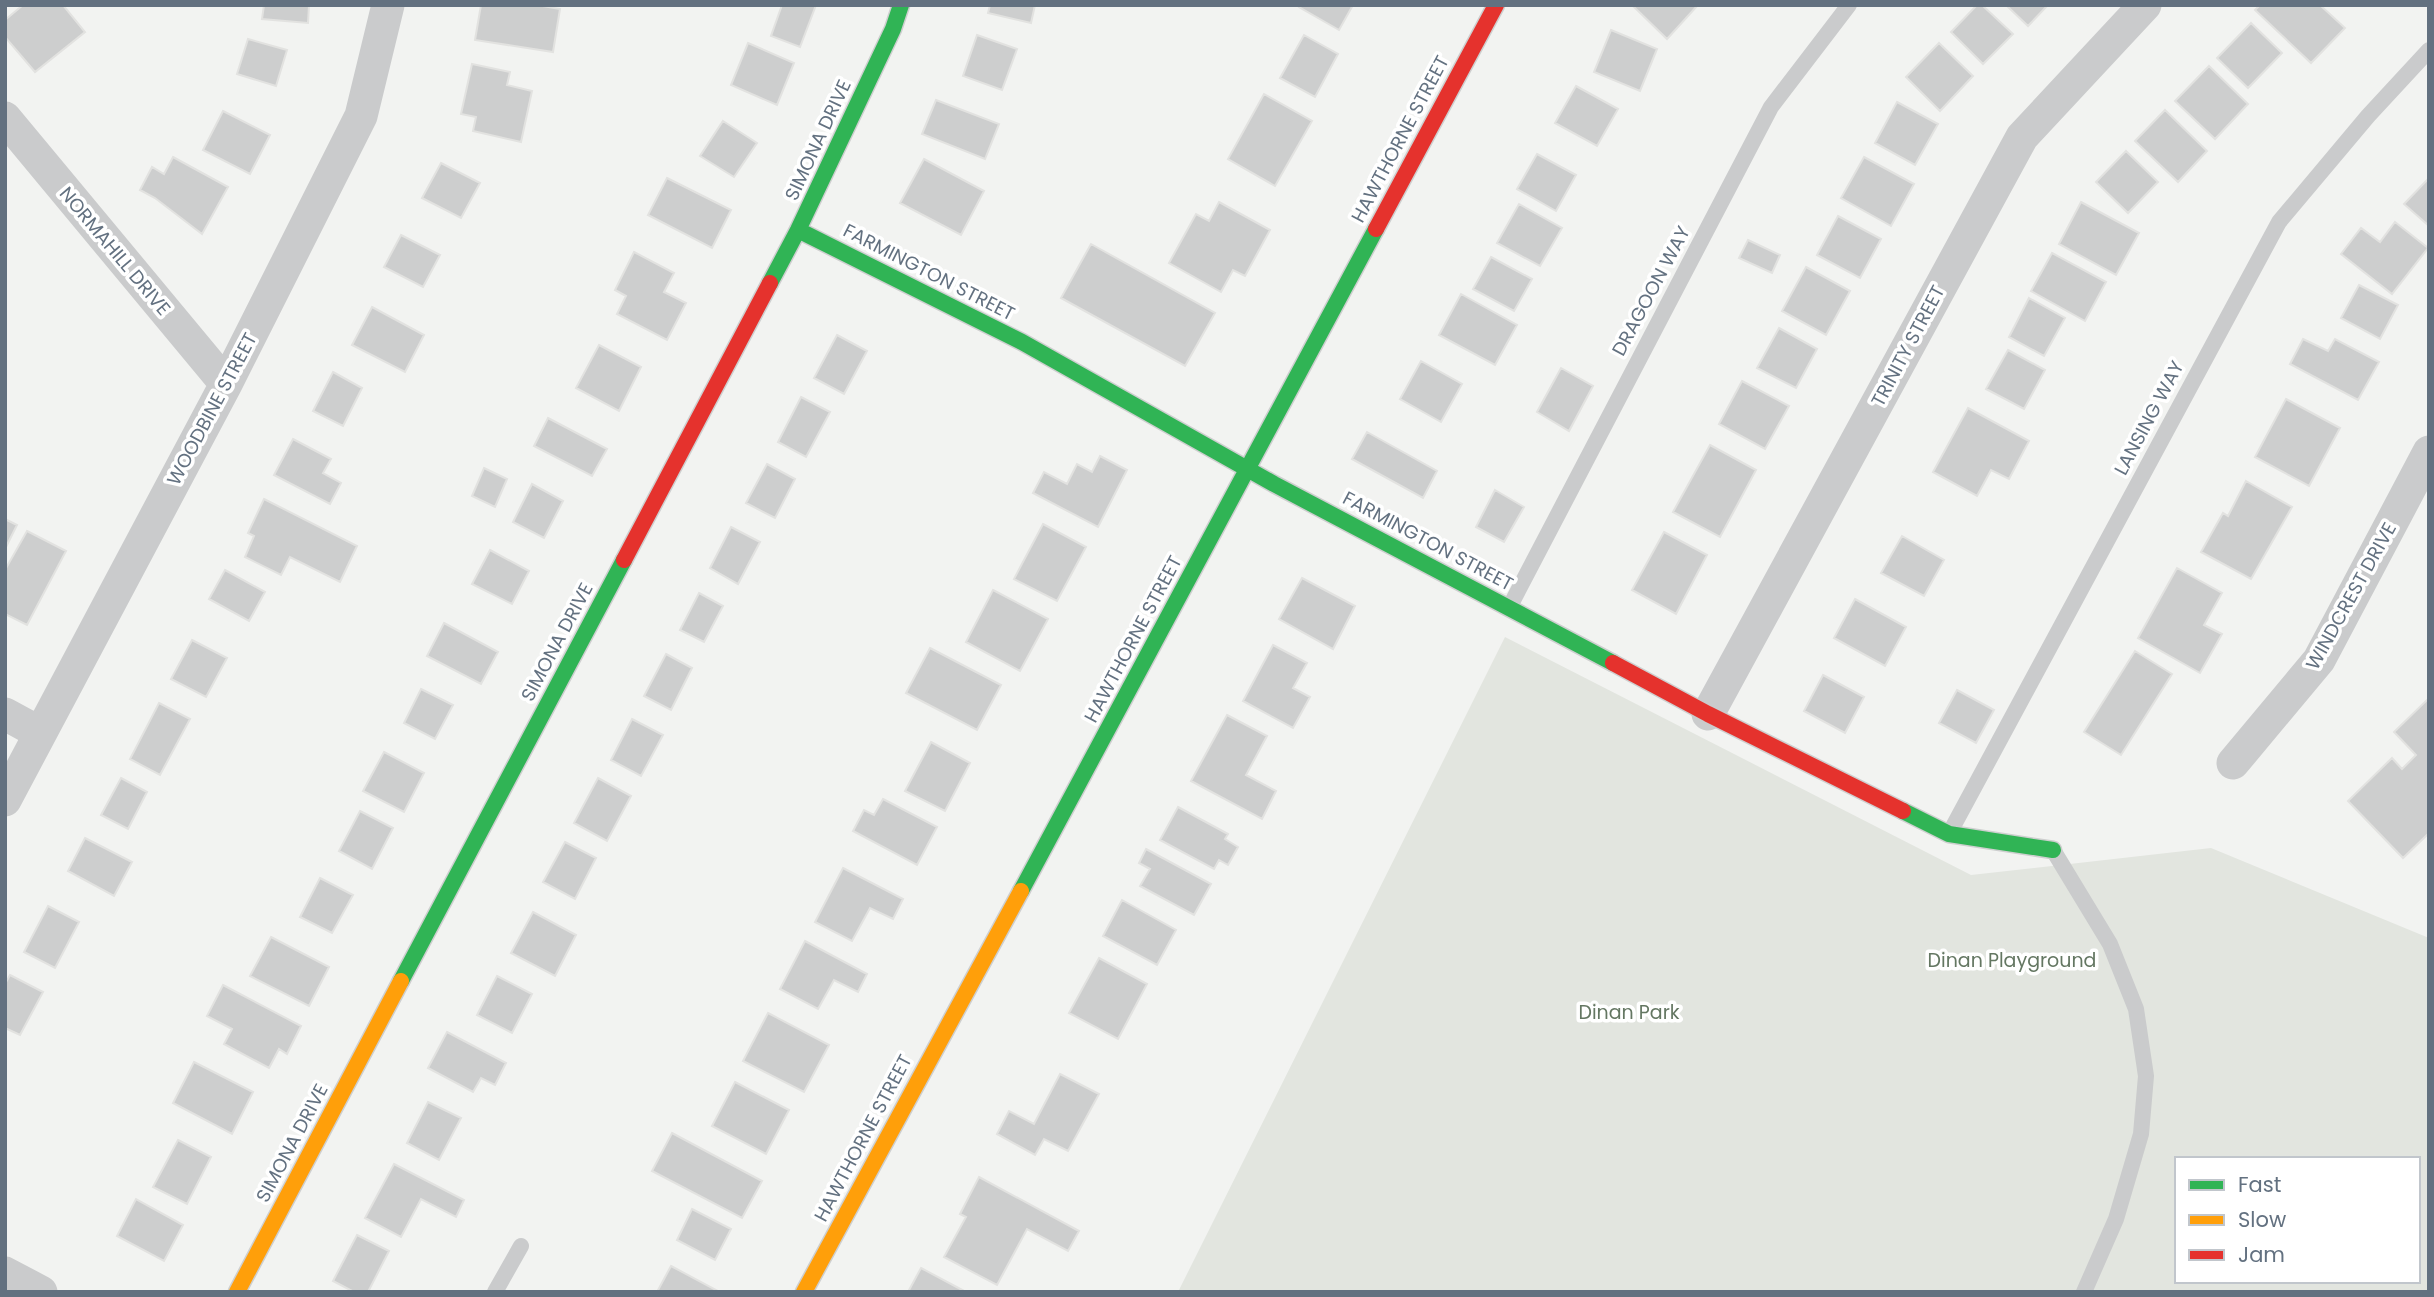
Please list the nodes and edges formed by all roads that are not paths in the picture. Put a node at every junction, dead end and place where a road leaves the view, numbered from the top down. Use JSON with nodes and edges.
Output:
{"nodes":[{"id":1,"x":387,"y":5,"type":"edge"},
{"id":2,"x":901,"y":5,"type":"edge"},
{"id":3,"x":1496,"y":5,"type":"edge"},
{"id":4,"x":1849,"y":5,"type":"edge"},
{"id":5,"x":2145,"y":5,"type":"edge"},
{"id":6,"x":2429,"y":50,"type":"edge"},
{"id":7,"x":5,"y":118,"type":"edge"},
{"id":8,"x":798,"y":230,"type":"junction"},
{"id":9,"x":226,"y":384,"type":"junction"},
{"id":10,"x":2429,"y":452,"type":"edge"},
{"id":11,"x":1248,"y":470,"type":"junction"},
{"id":12,"x":1509,"y":608,"type":"junction"},
{"id":13,"x":5,"y":714,"type":"edge"},
{"id":14,"x":1708,"y":714,"type":"junction"},
{"id":15,"x":40,"y":733,"type":"junction"},
{"id":16,"x":2233,"y":763,"type":"dead end"},
{"id":17,"x":5,"y":800,"type":"edge"},
{"id":18,"x":1949,"y":834,"type":"junction"},
{"id":19,"x":2053,"y":850,"type":"joint"},
{"id":20,"x":521,"y":1245,"type":"dead end"},
{"id":21,"x":5,"y":1273,"type":"edge"},
{"id":22,"x":41,"y":1292,"type":"edge"},
{"id":23,"x":237,"y":1292,"type":"edge"},
{"id":24,"x":495,"y":1292,"type":"edge"},
{"id":25,"x":804,"y":1292,"type":"edge"},
{"id":26,"x":2084,"y":1292,"type":"edge"}],
"edges":[{"from":1,"to":9,"type":"street","name":"WOODBINE STREET"},
{"from":2,"to":8,"type":"street","name":"SIMONA DRIVE"},
{"from":3,"to":11,"type":"street","name":"HAWTHORNE STREET"},
{"from":4,"to":12,"type":"lane","name":"DRAGOON WAY"},
{"from":5,"to":14,"type":"street","name":"TRINITY STREET"},
{"from":6,"to":18,"type":"lane","name":"LANSING WAY"},
{"from":7,"to":9,"type":"street","name":"NORMAHILL DRIVE"},
{"from":8,"to":11,"type":"street","name":"FARMINGTON STREET"},
{"from":8,"to":23,"type":"street","name":"SIMONA DRIVE"},
{"from":9,"to":15,"type":"street","name":"WOODBINE STREET"},
{"from":10,"to":16,"type":"street","name":"WINDCREST DRIVE"},
{"from":11,"to":12,"type":"street","name":"FARMINGTON STREET"},
{"from":11,"to":25,"type":"street","name":"HAWTHORNE STREET"},
{"from":12,"to":14,"type":"street","name":"FARMINGTON STREET"},
{"from":13,"to":15,"type":"street"},
{"from":14,"to":18,"type":"street","name":"FARMINGTON STREET"},
{"from":15,"to":17,"type":"street","name":"WOODBINE STREET"},
{"from":18,"to":19,"type":"street","name":"FARMINGTON STREET"},
{"from":19,"to":26,"type":"lane"},
{"from":20,"to":24,"type":"lane"},
{"from":21,"to":22,"type":"street"}]}
